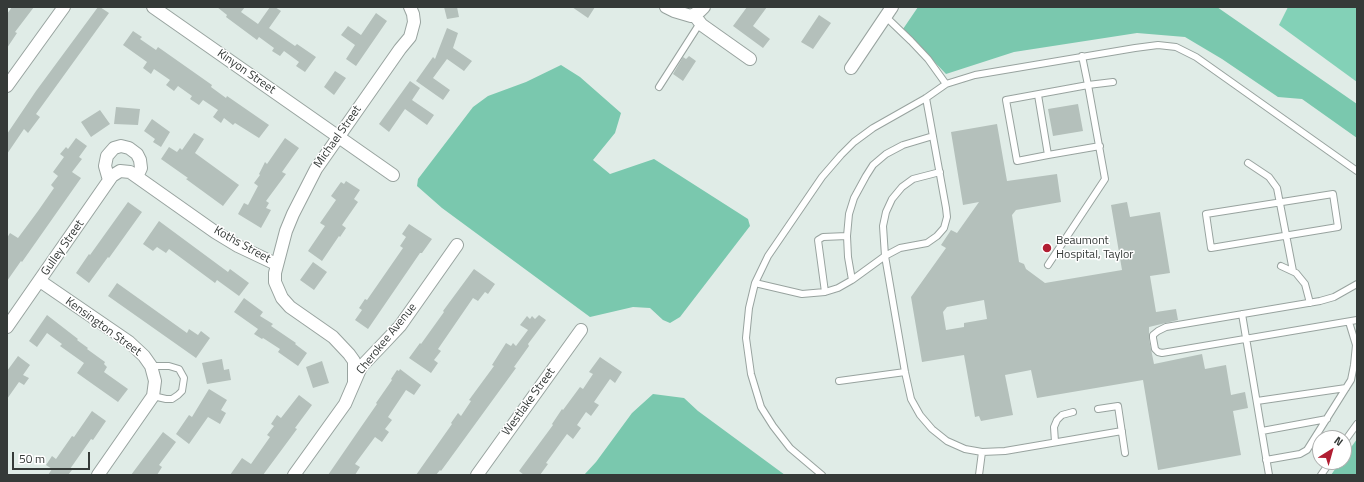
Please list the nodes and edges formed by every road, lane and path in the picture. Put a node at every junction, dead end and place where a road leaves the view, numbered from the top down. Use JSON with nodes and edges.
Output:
{"nodes":[{"id":1,"x":64,"y":7,"type":"edge"},
{"id":2,"x":154,"y":7,"type":"edge"},
{"id":3,"x":410,"y":7,"type":"edge"},
{"id":4,"x":666,"y":7,"type":"edge"},
{"id":5,"x":704,"y":7,"type":"edge"},
{"id":6,"x":889,"y":12,"type":"edge"},
{"id":7,"x":697,"y":19,"type":"junction"},
{"id":8,"x":1082,"y":56,"type":"junction"},
{"id":9,"x":750,"y":59,"type":"dead end"},
{"id":10,"x":851,"y":68,"type":"dead end"},
{"id":11,"x":1113,"y":82,"type":"dead end"},
{"id":12,"x":946,"y":84,"type":"junction"},
{"id":13,"x":1088,"y":85,"type":"junction"},
{"id":14,"x":7,"y":86,"type":"edge"},
{"id":15,"x":658,"y":87,"type":"dead end"},
{"id":16,"x":1038,"y":95,"type":"junction"},
{"id":17,"x":926,"y":98,"type":"junction"},
{"id":18,"x":338,"y":136,"type":"junction"},
{"id":19,"x":933,"y":136,"type":"junction"},
{"id":20,"x":1100,"y":146,"type":"junction"},
{"id":21,"x":1048,"y":154,"type":"junction"},
{"id":22,"x":1248,"y":163,"type":"dead end"},
{"id":23,"x":120,"y":171,"type":"joint"},
{"id":24,"x":1357,"y":171,"type":"edge"},
{"id":25,"x":940,"y":172,"type":"junction"},
{"id":26,"x":393,"y":175,"type":"dead end"},
{"id":27,"x":138,"y":177,"type":"junction"},
{"id":28,"x":110,"y":180,"type":"junction"},
{"id":29,"x":1279,"y":204,"type":"junction"},
{"id":30,"x":847,"y":236,"type":"junction"},
{"id":31,"x":1285,"y":236,"type":"junction"},
{"id":32,"x":457,"y":245,"type":"dead end"},
{"id":33,"x":885,"y":256,"type":"junction"},
{"id":34,"x":276,"y":264,"type":"junction"},
{"id":35,"x":1048,"y":266,"type":"dead end"},
{"id":36,"x":1281,"y":266,"type":"dead end"},
{"id":37,"x":1293,"y":271,"type":"junction"},
{"id":38,"x":852,"y":280,"type":"junction"},
{"id":39,"x":40,"y":281,"type":"junction"},
{"id":40,"x":755,"y":283,"type":"junction"},
{"id":41,"x":1357,"y":284,"type":"edge"},
{"id":42,"x":825,"y":292,"type":"junction"},
{"id":43,"x":1310,"y":303,"type":"junction"},
{"id":44,"x":1242,"y":314,"type":"junction"},
{"id":45,"x":1357,"y":320,"type":"edge"},
{"id":46,"x":1349,"y":322,"type":"junction"},
{"id":47,"x":7,"y":327,"type":"edge"},
{"id":48,"x":580,"y":330,"type":"dead end"},
{"id":49,"x":1247,"y":340,"type":"junction"},
{"id":50,"x":151,"y":366,"type":"junction"},
{"id":51,"x":905,"y":372,"type":"junction"},
{"id":52,"x":839,"y":381,"type":"dead end"},
{"id":53,"x":354,"y":382,"type":"junction"},
{"id":54,"x":1346,"y":388,"type":"junction"},
{"id":55,"x":153,"y":396,"type":"junction"},
{"id":56,"x":1257,"y":401,"type":"junction"},
{"id":57,"x":1098,"y":409,"type":"dead end"},
{"id":58,"x":1073,"y":412,"type":"dead end"},
{"id":59,"x":1327,"y":419,"type":"junction"},
{"id":60,"x":1262,"y":430,"type":"junction"},
{"id":61,"x":1122,"y":432,"type":"junction"},
{"id":62,"x":1055,"y":442,"type":"junction"},
{"id":63,"x":982,"y":452,"type":"junction"},
{"id":64,"x":1125,"y":453,"type":"dead end"},
{"id":65,"x":1266,"y":460,"type":"junction"},
{"id":66,"x":98,"y":475,"type":"edge"},
{"id":67,"x":294,"y":475,"type":"edge"},
{"id":68,"x":477,"y":475,"type":"edge"},
{"id":69,"x":822,"y":475,"type":"edge"},
{"id":70,"x":979,"y":475,"type":"edge"},
{"id":71,"x":1269,"y":475,"type":"edge"}],
"edges":[{"from":1,"to":14,"type":"street"},
{"from":2,"to":18,"type":"street","name":"Kinyon Street"},
{"from":3,"to":18,"type":"street","name":"Michael Street"},
{"from":4,"to":7,"type":"street"},
{"from":5,"to":7,"type":"street"},
{"from":6,"to":10,"type":"street"},
{"from":6,"to":12,"type":"lane"},
{"from":7,"to":9,"type":"street"},
{"from":7,"to":15,"type":"lane"},
{"from":8,"to":12,"type":"lane"},
{"from":8,"to":13,"type":"lane"},
{"from":8,"to":24,"type":"lane"},
{"from":11,"to":13,"type":"lane"},
{"from":12,"to":17,"type":"lane"},
{"from":13,"to":16,"type":"lane"},
{"from":13,"to":20,"type":"lane"},
{"from":16,"to":21,"type":"lane"},
{"from":16,"to":21,"type":"lane"},
{"from":17,"to":19,"type":"lane"},
{"from":17,"to":40,"type":"lane"},
{"from":18,"to":26,"type":"street","name":"Kinyon Street"},
{"from":18,"to":34,"type":"street","name":"Michael Street"},
{"from":19,"to":25,"type":"lane"},
{"from":19,"to":30,"type":"lane"},
{"from":20,"to":21,"type":"lane"},
{"from":20,"to":35,"type":"lane"},
{"from":22,"to":29,"type":"lane"},
{"from":23,"to":27,"type":"street","name":"Koths Street"},
{"from":23,"to":28,"type":"street","name":"Gulley Street"},
{"from":25,"to":33,"type":"lane"},
{"from":25,"to":33,"type":"lane"},
{"from":27,"to":28,"type":"street"},
{"from":27,"to":34,"type":"street","name":"Koths Street"},
{"from":28,"to":39,"type":"street","name":"Gulley Street"},
{"from":29,"to":31,"type":"lane"},
{"from":29,"to":31,"type":"lane"},
{"from":29,"to":31,"type":"lane"},
{"from":30,"to":38,"type":"lane"},
{"from":30,"to":42,"type":"lane"},
{"from":31,"to":37,"type":"lane"},
{"from":32,"to":53,"type":"street","name":"Cherokee Avenue"},
{"from":33,"to":38,"type":"lane"},
{"from":33,"to":51,"type":"lane"},
{"from":34,"to":53,"type":"street","name":"Koths Street"},
{"from":36,"to":37,"type":"lane"},
{"from":37,"to":43,"type":"lane"},
{"from":38,"to":42,"type":"lane"},
{"from":39,"to":47,"type":"street","name":"Gulley Street"},
{"from":39,"to":50,"type":"street","name":"Kensington Street"},
{"from":40,"to":42,"type":"lane"},
{"from":40,"to":69,"type":"lane"},
{"from":41,"to":43,"type":"lane"},
{"from":43,"to":44,"type":"lane"},
{"from":44,"to":49,"type":"lane"},
{"from":44,"to":49,"type":"lane"},
{"from":45,"to":46,"type":"lane"},
{"from":46,"to":49,"type":"lane"},
{"from":46,"to":54,"type":"lane"},
{"from":48,"to":68,"type":"street","name":"Westlake Street"},
{"from":49,"to":56,"type":"lane"},
{"from":50,"to":55,"type":"street","name":"Kensington Street"},
{"from":50,"to":55,"type":"lane"},
{"from":51,"to":52,"type":"lane"},
{"from":51,"to":63,"type":"lane"},
{"from":53,"to":67,"type":"street","name":"Cherokee Avenue"},
{"from":54,"to":56,"type":"lane"},
{"from":54,"to":59,"type":"lane"},
{"from":55,"to":66,"type":"street"},
{"from":56,"to":60,"type":"lane"},
{"from":57,"to":61,"type":"lane"},
{"from":58,"to":62,"type":"lane"},
{"from":59,"to":60,"type":"lane"},
{"from":59,"to":65,"type":"lane"},
{"from":60,"to":65,"type":"lane"},
{"from":61,"to":62,"type":"lane"},
{"from":61,"to":64,"type":"lane"},
{"from":62,"to":63,"type":"lane"},
{"from":63,"to":70,"type":"lane"},
{"from":65,"to":71,"type":"lane"}]}
